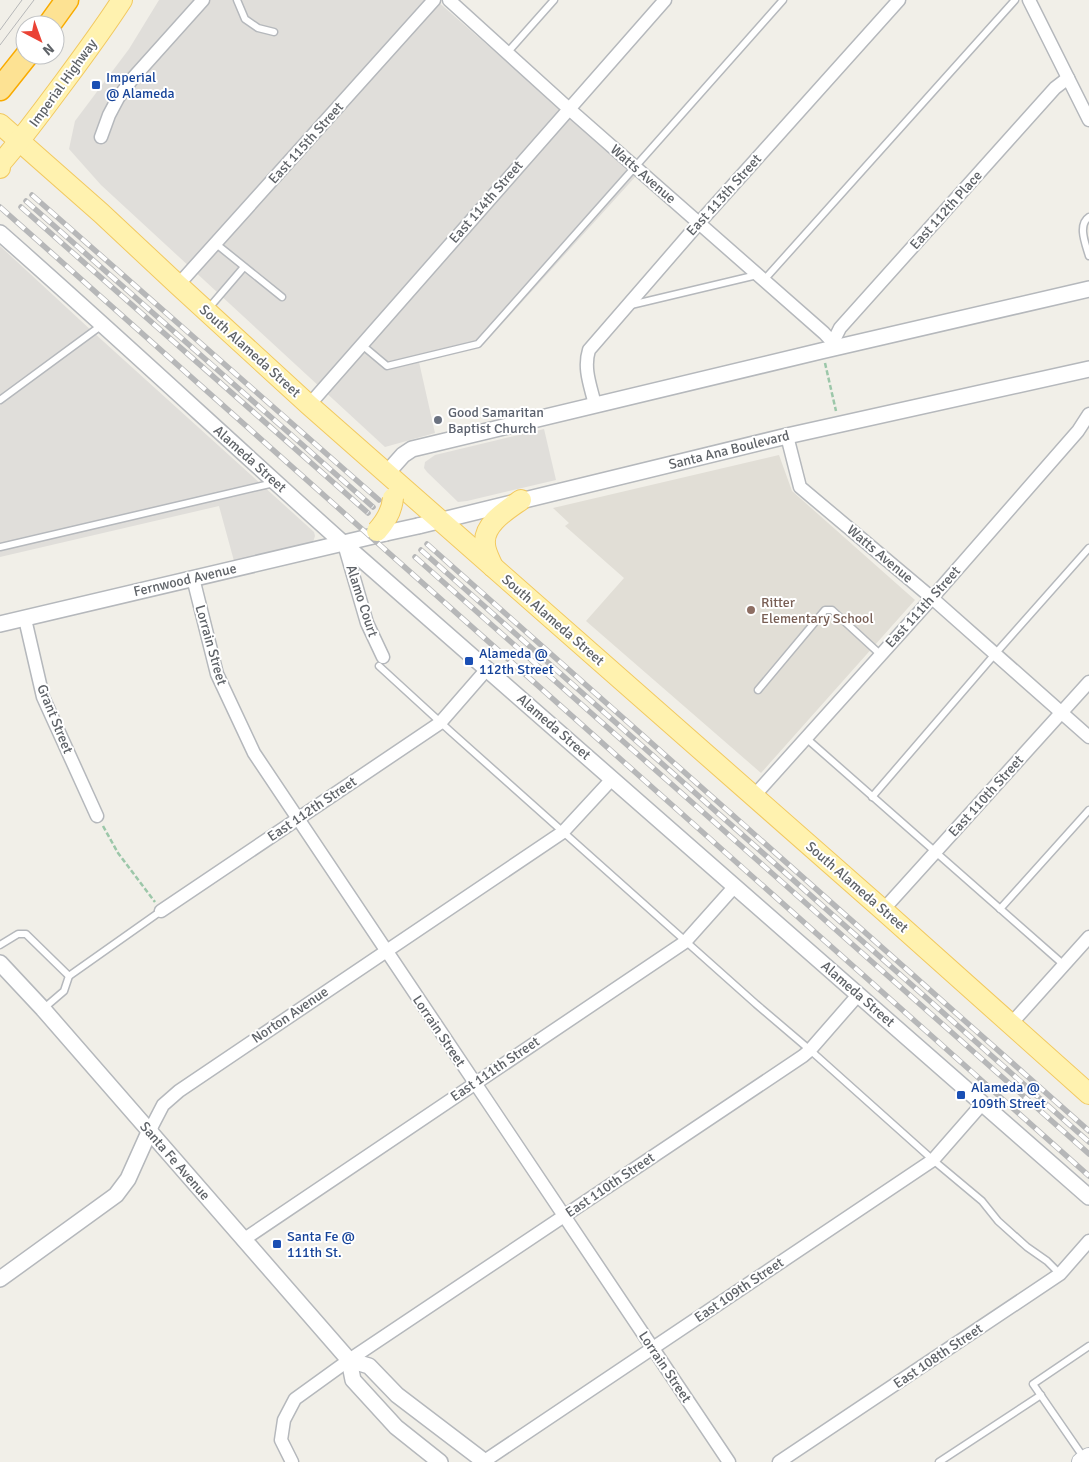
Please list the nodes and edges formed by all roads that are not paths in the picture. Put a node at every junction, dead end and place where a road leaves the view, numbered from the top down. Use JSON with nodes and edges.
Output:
{"nodes":[{"id":1,"x":67,"y":0,"type":"edge"},
{"id":2,"x":122,"y":0,"type":"edge"},
{"id":3,"x":203,"y":0,"type":"edge"},
{"id":4,"x":237,"y":0,"type":"edge"},
{"id":5,"x":434,"y":0,"type":"edge"},
{"id":6,"x":449,"y":0,"type":"edge"},
{"id":7,"x":554,"y":0,"type":"edge"},
{"id":8,"x":664,"y":0,"type":"edge"},
{"id":9,"x":783,"y":0,"type":"edge"},
{"id":10,"x":899,"y":0,"type":"edge"},
{"id":11,"x":1015,"y":0,"type":"edge"},
{"id":12,"x":1029,"y":0,"type":"edge"},
{"id":13,"x":56,"y":15,"type":"edge"},
{"id":14,"x":274,"y":32,"type":"dead end"},
{"id":15,"x":508,"y":53,"type":"junction"},
{"id":16,"x":19,"y":65,"type":"edge"},
{"id":17,"x":1068,"y":78,"type":"junction"},
{"id":18,"x":0,"y":90,"type":"edge"},
{"id":19,"x":568,"y":108,"type":"junction"},
{"id":20,"x":1089,"y":120,"type":"edge"},
{"id":21,"x":0,"y":124,"type":"edge"},
{"id":22,"x":101,"y":137,"type":"dead end"},
{"id":23,"x":20,"y":142,"type":"junction"},
{"id":24,"x":0,"y":165,"type":"edge"},
{"id":25,"x":634,"y":167,"type":"junction"},
{"id":26,"x":0,"y":168,"type":"edge"},
{"id":27,"x":1089,"y":217,"type":"edge"},
{"id":28,"x":698,"y":223,"type":"junction"},
{"id":29,"x":0,"y":233,"type":"edge"},
{"id":30,"x":216,"y":243,"type":"junction"},
{"id":31,"x":1089,"y":256,"type":"edge"},
{"id":32,"x":244,"y":267,"type":"junction"},
{"id":33,"x":761,"y":278,"type":"junction"},
{"id":34,"x":178,"y":285,"type":"junction"},
{"id":35,"x":1089,"y":289,"type":"edge"},
{"id":36,"x":282,"y":297,"type":"dead end"},
{"id":37,"x":627,"y":306,"type":"junction"},
{"id":38,"x":206,"y":311,"type":"junction"},
{"id":39,"x":103,"y":324,"type":"junction"},
{"id":40,"x":362,"y":344,"type":"junction"},
{"id":41,"x":837,"y":348,"type":"junction"},
{"id":42,"x":1089,"y":369,"type":"edge"},
{"id":43,"x":0,"y":400,"type":"edge"},
{"id":44,"x":309,"y":405,"type":"junction"},
{"id":45,"x":595,"y":405,"type":"junction"},
{"id":46,"x":1089,"y":414,"type":"edge"},
{"id":47,"x":787,"y":436,"type":"junction"},
{"id":48,"x":387,"y":472,"type":"junction"},
{"id":49,"x":276,"y":482,"type":"junction"},
{"id":50,"x":521,"y":500,"type":"junction"},
{"id":51,"x":440,"y":520,"type":"junction"},
{"id":52,"x":378,"y":534,"type":"junction"},
{"id":53,"x":344,"y":544,"type":"junction"},
{"id":54,"x":0,"y":547,"type":"edge"},
{"id":55,"x":1089,"y":548,"type":"edge"},
{"id":56,"x":493,"y":567,"type":"junction"},
{"id":57,"x":193,"y":578,"type":"junction"},
{"id":58,"x":932,"y":598,"type":"junction"},
{"id":59,"x":25,"y":618,"type":"junction"},
{"id":60,"x":0,"y":624,"type":"edge"},
{"id":61,"x":995,"y":654,"type":"junction"},
{"id":62,"x":881,"y":655,"type":"junction"},
{"id":63,"x":381,"y":662,"type":"joint"},
{"id":64,"x":487,"y":669,"type":"junction"},
{"id":65,"x":1089,"y":682,"type":"edge"},
{"id":66,"x":758,"y":690,"type":"dead end"},
{"id":67,"x":1062,"y":713,"type":"junction"},
{"id":68,"x":440,"y":723,"type":"junction"},
{"id":69,"x":1089,"y":737,"type":"edge"},
{"id":70,"x":806,"y":738,"type":"junction"},
{"id":71,"x":612,"y":779,"type":"junction"},
{"id":72,"x":753,"y":797,"type":"junction"},
{"id":73,"x":872,"y":797,"type":"junction"},
{"id":74,"x":1089,"y":810,"type":"edge"},
{"id":75,"x":97,"y":816,"type":"road end"},
{"id":76,"x":298,"y":819,"type":"junction"},
{"id":77,"x":563,"y":832,"type":"junction"},
{"id":78,"x":936,"y":852,"type":"junction"},
{"id":79,"x":735,"y":886,"type":"junction"},
{"id":80,"x":1000,"y":909,"type":"junction"},
{"id":81,"x":883,"y":910,"type":"junction"},
{"id":82,"x":161,"y":911,"type":"joint"},
{"id":83,"x":1089,"y":937,"type":"edge"},
{"id":84,"x":685,"y":942,"type":"junction"},
{"id":85,"x":0,"y":945,"type":"edge"},
{"id":86,"x":386,"y":951,"type":"junction"},
{"id":87,"x":0,"y":963,"type":"edge"},
{"id":88,"x":1064,"y":965,"type":"junction"},
{"id":89,"x":69,"y":976,"type":"junction"},
{"id":90,"x":858,"y":994,"type":"junction"},
{"id":91,"x":43,"y":1008,"type":"junction"},
{"id":92,"x":1010,"y":1025,"type":"junction"},
{"id":93,"x":810,"y":1050,"type":"junction"},
{"id":94,"x":474,"y":1083,"type":"junction"},
{"id":95,"x":1089,"y":1094,"type":"edge"},
{"id":96,"x":982,"y":1104,"type":"junction"},
{"id":97,"x":150,"y":1130,"type":"junction"},
{"id":98,"x":933,"y":1160,"type":"junction"},
{"id":99,"x":1089,"y":1197,"type":"edge"},
{"id":100,"x":564,"y":1216,"type":"junction"},
{"id":101,"x":243,"y":1240,"type":"junction"},
{"id":102,"x":1089,"y":1241,"type":"edge"},
{"id":103,"x":1060,"y":1274,"type":"junction"},
{"id":104,"x":0,"y":1279,"type":"edge"},
{"id":105,"x":1089,"y":1346,"type":"edge"},
{"id":106,"x":653,"y":1348,"type":"junction"},
{"id":107,"x":349,"y":1360,"type":"junction"},
{"id":108,"x":1041,"y":1395,"type":"junction"},
{"id":109,"x":1085,"y":1459,"type":"edge"},
{"id":110,"x":292,"y":1462,"type":"edge"},
{"id":111,"x":440,"y":1462,"type":"edge"},
{"id":112,"x":484,"y":1462,"type":"edge"},
{"id":113,"x":729,"y":1462,"type":"edge"},
{"id":114,"x":779,"y":1462,"type":"edge"},
{"id":115,"x":939,"y":1462,"type":"edge"}],
"edges":[{"from":1,"to":13,"type":"highway"},
{"from":2,"to":23,"type":"main road","name":"Imperial Highway"},
{"from":3,"to":22,"type":"street"},
{"from":4,"to":14,"type":"lane"},
{"from":5,"to":30,"type":"street","name":"East 115th Street"},
{"from":6,"to":15,"type":"street","name":"Watts Avenue"},
{"from":7,"to":15,"type":"lane"},
{"from":8,"to":19,"type":"street","name":"East 114th Street"},
{"from":9,"to":25,"type":"lane"},
{"from":10,"to":28,"type":"street","name":"East 113th Street"},
{"from":11,"to":33,"type":"lane"},
{"from":12,"to":17,"type":"street"},
{"from":15,"to":19,"type":"street","name":"Watts Avenue"},
{"from":16,"to":18,"type":"highway"},
{"from":17,"to":20,"type":"street"},
{"from":17,"to":41,"type":"street","name":"East 112th Place"},
{"from":19,"to":25,"type":"street","name":"Watts Avenue"},
{"from":19,"to":40,"type":"street","name":"East 114th Street"},
{"from":21,"to":23,"type":"main road"},
{"from":23,"to":24,"type":"main road","name":"Imperial Highway"},
{"from":23,"to":34,"type":"main road","name":"South Alameda Street"},
{"from":24,"to":26,"type":"main road","name":"Imperial Highway"},
{"from":25,"to":28,"type":"street","name":"Watts Avenue"},
{"from":25,"to":40,"type":"lane"},
{"from":27,"to":31,"type":"lane"},
{"from":28,"to":33,"type":"street","name":"Watts Avenue"},
{"from":28,"to":37,"type":"street","name":"East 113th Street"},
{"from":29,"to":39,"type":"street","name":"Alameda Street"},
{"from":30,"to":32,"type":"lane"},
{"from":30,"to":34,"type":"street","name":"East 115th Street"},
{"from":32,"to":36,"type":"lane"},
{"from":32,"to":38,"type":"lane"},
{"from":33,"to":37,"type":"lane"},
{"from":33,"to":41,"type":"street","name":"Watts Avenue"},
{"from":34,"to":38,"type":"main road","name":"South Alameda Street"},
{"from":35,"to":41,"type":"street"},
{"from":37,"to":45,"type":"street","name":"East 113th Street"},
{"from":38,"to":44,"type":"main road","name":"South Alameda Street"},
{"from":39,"to":43,"type":"lane"},
{"from":39,"to":49,"type":"street","name":"Alameda Street"},
{"from":40,"to":44,"type":"street","name":"East 114th Street"},
{"from":41,"to":45,"type":"street"},
{"from":42,"to":47,"type":"street","name":"Santa Ana Boulevard"},
{"from":44,"to":48,"type":"main road","name":"South Alameda Street"},
{"from":45,"to":48,"type":"street"},
{"from":46,"to":58,"type":"street","name":"East 111th Street"},
{"from":47,"to":50,"type":"street","name":"Santa Ana Boulevard"},
{"from":47,"to":58,"type":"street","name":"Watts Avenue"},
{"from":48,"to":51,"type":"main road","name":"South Alameda Street"},
{"from":48,"to":52,"type":"main road","bridge":true},
{"from":49,"to":53,"type":"street","name":"Alameda Street"},
{"from":49,"to":54,"type":"lane"},
{"from":50,"to":51,"type":"street","name":"Santa Ana Boulevard"},
{"from":50,"to":56,"type":"main road"},
{"from":51,"to":52,"type":"street","name":"Santa Ana Boulevard","bridge":true},
{"from":51,"to":56,"type":"main road","name":"South Alameda Street"},
{"from":52,"to":53,"type":"street","name":"Fernwood Avenue"},
{"from":53,"to":57,"type":"street","name":"Fernwood Avenue"},
{"from":53,"to":63,"type":"street","name":"Alamo Court"},
{"from":53,"to":64,"type":"street","name":"Alameda Street"},
{"from":55,"to":61,"type":"lane"},
{"from":56,"to":72,"type":"main road","name":"South Alameda Street"},
{"from":57,"to":59,"type":"street","name":"Fernwood Avenue"},
{"from":57,"to":76,"type":"street","name":"Lorrain Street"},
{"from":58,"to":61,"type":"street","name":"Watts Avenue"},
{"from":58,"to":62,"type":"street","name":"East 111th Street"},
{"from":59,"to":60,"type":"street","name":"Fernwood Avenue"},
{"from":59,"to":75,"type":"street","name":"Grant Street"},
{"from":61,"to":67,"type":"street","name":"Watts Avenue"},
{"from":61,"to":73,"type":"lane"},
{"from":62,"to":66,"type":"lane"},
{"from":62,"to":70,"type":"street","name":"East 111th Street"},
{"from":63,"to":68,"type":"lane"},
{"from":64,"to":68,"type":"street","name":"East 112th Street"},
{"from":64,"to":71,"type":"street","name":"Alameda Street"},
{"from":65,"to":67,"type":"street","name":"East 110th Street"},
{"from":67,"to":69,"type":"street","name":"Watts Avenue"},
{"from":67,"to":78,"type":"street","name":"East 110th Street"},
{"from":68,"to":76,"type":"street","name":"East 112th Street"},
{"from":68,"to":77,"type":"lane"},
{"from":70,"to":72,"type":"street","name":"East 111th Street"},
{"from":70,"to":73,"type":"lane"},
{"from":71,"to":77,"type":"street","name":"Norton Avenue"},
{"from":71,"to":79,"type":"street","name":"Alameda Street"},
{"from":72,"to":81,"type":"main road","name":"South Alameda Street"},
{"from":73,"to":78,"type":"lane"},
{"from":74,"to":80,"type":"lane"},
{"from":76,"to":82,"type":"street","name":"East 112th Street"},
{"from":76,"to":86,"type":"street","name":"Lorrain Street"},
{"from":77,"to":84,"type":"lane"},
{"from":77,"to":86,"type":"street","name":"Norton Avenue"},
{"from":78,"to":80,"type":"lane"},
{"from":78,"to":81,"type":"street","name":"East 110th Street"},
{"from":79,"to":84,"type":"street","name":"East 111th Street"},
{"from":79,"to":90,"type":"street","name":"Alameda Street"},
{"from":80,"to":88,"type":"lane"},
{"from":81,"to":92,"type":"main road","name":"South Alameda Street"},
{"from":82,"to":89,"type":"lane","name":"East 112th Street"},
{"from":83,"to":88,"type":"street"},
{"from":84,"to":93,"type":"lane"},
{"from":84,"to":94,"type":"street","name":"East 111th Street"},
{"from":85,"to":89,"type":"lane"},
{"from":86,"to":94,"type":"street","name":"Lorrain Street"},
{"from":86,"to":97,"type":"street","name":"Norton Avenue"},
{"from":87,"to":91,"type":"street","name":"Santa Fe Avenue"},
{"from":88,"to":92,"type":"street"},
{"from":89,"to":91,"type":"lane"},
{"from":90,"to":93,"type":"street","name":"East 110th Street"},
{"from":90,"to":96,"type":"street","name":"Alameda Street"},
{"from":91,"to":97,"type":"street","name":"Santa Fe Avenue"},
{"from":92,"to":95,"type":"main road","name":"South Alameda Street"},
{"from":93,"to":98,"type":"lane"},
{"from":93,"to":100,"type":"street","name":"East 110th Street"},
{"from":94,"to":100,"type":"street","name":"Lorrain Street"},
{"from":94,"to":101,"type":"street","name":"East 111th Street"},
{"from":96,"to":98,"type":"street","name":"East 109th Street"},
{"from":96,"to":99,"type":"street","name":"Alameda Street"},
{"from":97,"to":101,"type":"street","name":"Santa Fe Avenue"},
{"from":97,"to":104,"type":"street","name":"Norton Avenue"},
{"from":98,"to":103,"type":"lane"},
{"from":98,"to":106,"type":"street","name":"East 109th Street"},
{"from":100,"to":106,"type":"street","name":"Lorrain Street"},
{"from":100,"to":107,"type":"street","name":"East 110th Street"},
{"from":101,"to":107,"type":"street","name":"Santa Fe Avenue"},
{"from":102,"to":103,"type":"street","name":"East 108th Street"},
{"from":103,"to":114,"type":"street","name":"East 108th Street"},
{"from":105,"to":108,"type":"lane"},
{"from":106,"to":112,"type":"street","name":"East 109th Street"},
{"from":106,"to":113,"type":"street","name":"Lorrain Street"},
{"from":107,"to":110,"type":"street","name":"East 110th Street"},
{"from":107,"to":111,"type":"street","name":"Santa Fe Avenue"},
{"from":107,"to":112,"type":"street","name":"Santa Fe Avenue"},
{"from":108,"to":109,"type":"lane"},
{"from":108,"to":115,"type":"lane"}]}
